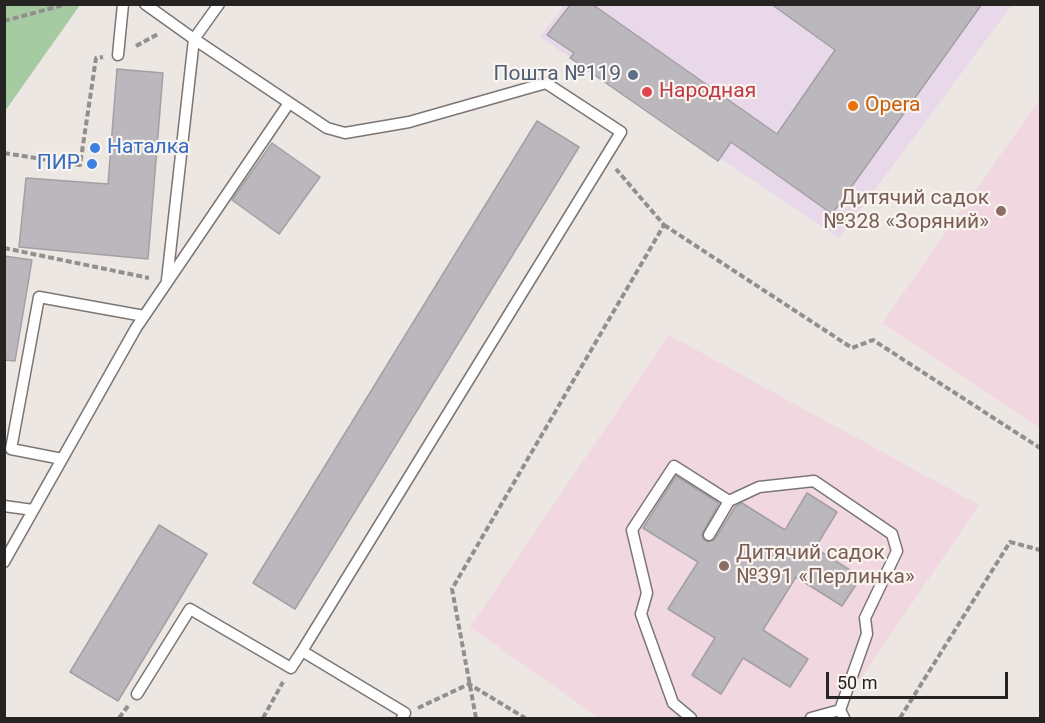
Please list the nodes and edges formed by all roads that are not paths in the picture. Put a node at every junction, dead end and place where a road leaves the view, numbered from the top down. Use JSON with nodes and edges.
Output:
{"nodes":[{"id":1,"x":123,"y":4,"type":"edge"},
{"id":2,"x":146,"y":4,"type":"edge"},
{"id":3,"x":219,"y":4,"type":"edge"},
{"id":4,"x":194,"y":39,"type":"junction"},
{"id":5,"x":118,"y":55,"type":"road end"},
{"id":6,"x":289,"y":103,"type":"junction"},
{"id":7,"x":167,"y":282,"type":"junction"},
{"id":8,"x":144,"y":316,"type":"junction"},
{"id":9,"x":62,"y":459,"type":"junction"},
{"id":10,"x":729,"y":501,"type":"junction"},
{"id":11,"x":4,"y":506,"type":"edge"},
{"id":12,"x":33,"y":510,"type":"junction"},
{"id":13,"x":709,"y":534,"type":"dead end"},
{"id":14,"x":4,"y":562,"type":"edge"},
{"id":15,"x":302,"y":651,"type":"junction"},
{"id":16,"x":138,"y":694,"type":"dead end"},
{"id":17,"x":842,"y":714,"type":"edge"},
{"id":18,"x":404,"y":716,"type":"edge"},
{"id":19,"x":691,"y":718,"type":"edge"},
{"id":20,"x":811,"y":718,"type":"edge"}],
"edges":[{"from":1,"to":5,"type":"lane"},
{"from":2,"to":4,"type":"lane"},
{"from":3,"to":4,"type":"lane"},
{"from":4,"to":6,"type":"lane"},
{"from":4,"to":7,"type":"lane"},
{"from":6,"to":7,"type":"lane"},
{"from":6,"to":15,"type":"lane"},
{"from":7,"to":8,"type":"lane"},
{"from":8,"to":9,"type":"lane"},
{"from":8,"to":9,"type":"lane"},
{"from":9,"to":12,"type":"lane"},
{"from":10,"to":13,"type":"lane"},
{"from":10,"to":17,"type":"lane"},
{"from":10,"to":19,"type":"lane"},
{"from":11,"to":12,"type":"lane"},
{"from":12,"to":14,"type":"lane"},
{"from":15,"to":16,"type":"lane"},
{"from":15,"to":18,"type":"lane"},
{"from":17,"to":20,"type":"lane"}]}
